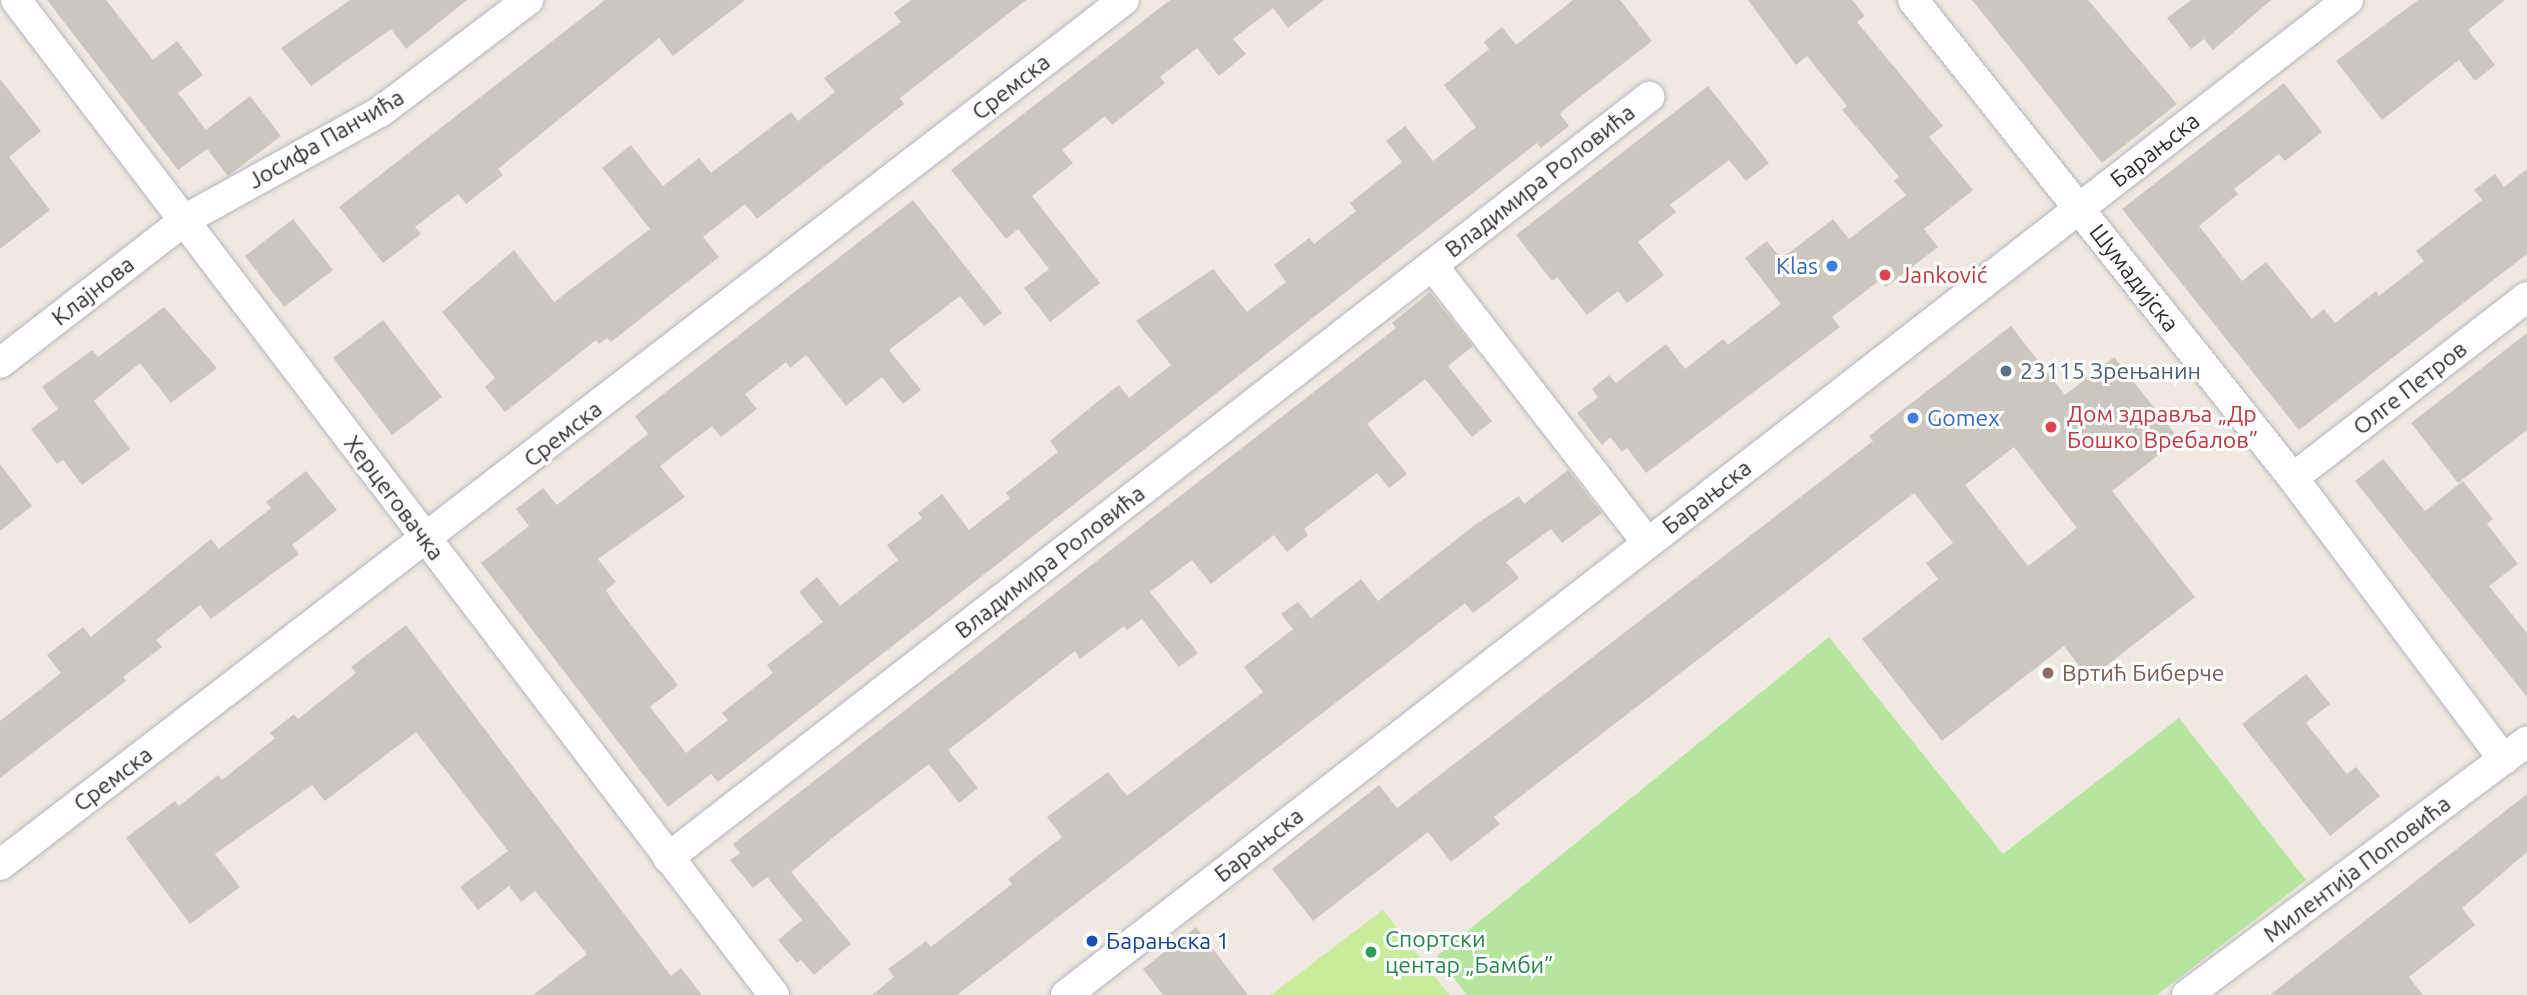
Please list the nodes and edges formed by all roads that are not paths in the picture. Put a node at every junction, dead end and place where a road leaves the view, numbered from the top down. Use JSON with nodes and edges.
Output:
{"nodes":[{"id":1,"x":16,"y":0,"type":"edge"},
{"id":2,"x":528,"y":0,"type":"edge"},
{"id":3,"x":1124,"y":0,"type":"edge"},
{"id":4,"x":1913,"y":0,"type":"edge"},
{"id":5,"x":2348,"y":0,"type":"edge"},
{"id":6,"x":1649,"y":97,"type":"dead end"},
{"id":7,"x":2080,"y":209,"type":"junction"},
{"id":8,"x":186,"y":219,"type":"junction"},
{"id":9,"x":1432,"y":265,"type":"junction"},
{"id":10,"x":2527,"y":298,"type":"edge"},
{"id":11,"x":0,"y":363,"type":"edge"},
{"id":12,"x":2293,"y":478,"type":"junction"},
{"id":13,"x":425,"y":540,"type":"junction"},
{"id":14,"x":1648,"y":543,"type":"junction"},
{"id":15,"x":2515,"y":751,"type":"edge"},
{"id":16,"x":668,"y":858,"type":"junction"},
{"id":17,"x":0,"y":865,"type":"edge"},
{"id":18,"x":774,"y":995,"type":"edge"},
{"id":19,"x":1066,"y":995,"type":"edge"},
{"id":20,"x":2187,"y":995,"type":"edge"}],
"edges":[{"from":1,"to":8,"type":"street","name":"Херцеговачка"},
{"from":2,"to":8,"type":"street","name":"Јосифа Панчића"},
{"from":3,"to":13,"type":"street","name":"Сремска"},
{"from":4,"to":7,"type":"street","name":"Шумадијска"},
{"from":5,"to":7,"type":"street","name":"Барањска"},
{"from":6,"to":9,"type":"street","name":"Владимира Роловића"},
{"from":7,"to":12,"type":"street","name":"Шумадијска"},
{"from":7,"to":14,"type":"street","name":"Барањска"},
{"from":8,"to":11,"type":"street","name":"Клајнова"},
{"from":8,"to":13,"type":"street","name":"Херцеговачка"},
{"from":9,"to":14,"type":"street","name":"Владимира Роловића"},
{"from":9,"to":16,"type":"street","name":"Владимира Роловића"},
{"from":10,"to":12,"type":"street","name":"Олге Петров"},
{"from":12,"to":15,"type":"street","name":"Шумадијска"},
{"from":13,"to":16,"type":"street","name":"Херцеговачка"},
{"from":13,"to":17,"type":"street","name":"Сремска"},
{"from":14,"to":19,"type":"street","name":"Барањска"},
{"from":15,"to":20,"type":"street","name":"Милентија Поповића"},
{"from":16,"to":18,"type":"street","name":"Херцеговачка"}]}
